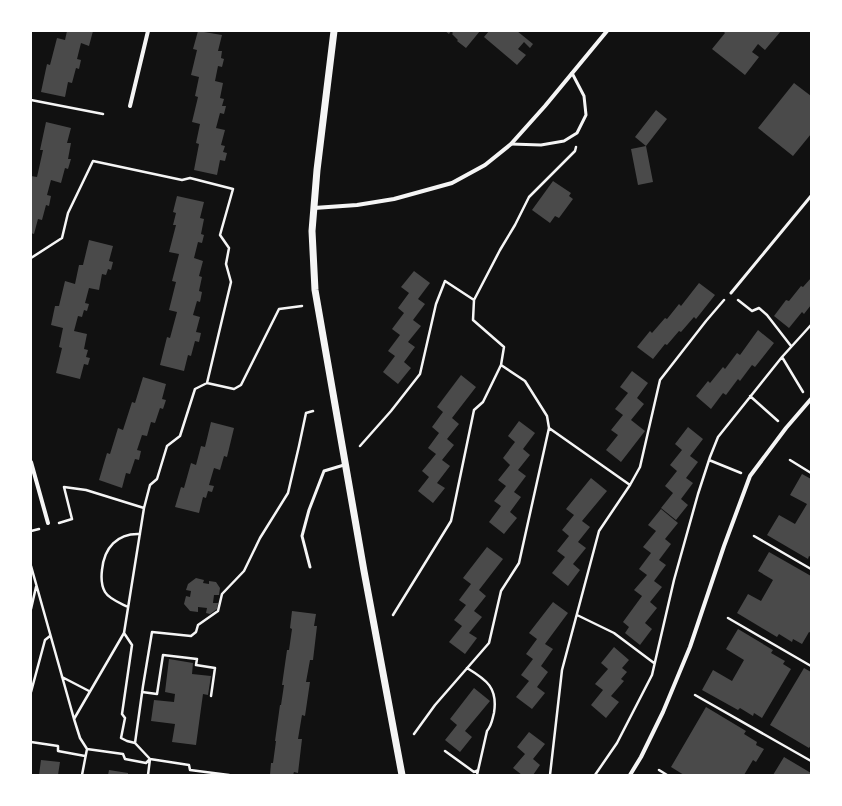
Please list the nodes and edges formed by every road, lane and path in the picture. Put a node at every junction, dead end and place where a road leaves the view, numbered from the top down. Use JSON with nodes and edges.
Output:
{"nodes":[{"id":1,"x":148,"y":31,"type":"edge"},
{"id":2,"x":334,"y":31,"type":"edge"},
{"id":3,"x":607,"y":31,"type":"edge"},
{"id":4,"x":572,"y":74,"type":"junction"},
{"id":5,"x":31,"y":100,"type":"edge"},
{"id":6,"x":130,"y":106,"type":"dead end"},
{"id":7,"x":103,"y":114,"type":"dead end"},
{"id":8,"x":577,"y":133,"type":"junction"},
{"id":9,"x":511,"y":144,"type":"junction"},
{"id":10,"x":811,"y":196,"type":"edge"},
{"id":11,"x":314,"y":208,"type":"junction"},
{"id":12,"x":31,"y":258,"type":"edge"},
{"id":13,"x":730,"y":293,"type":"junction"},
{"id":14,"x":474,"y":300,"type":"junction"},
{"id":15,"x":302,"y":306,"type":"dead end"},
{"id":16,"x":811,"y":325,"type":"edge"},
{"id":17,"x":791,"y":346,"type":"junction"},
{"id":18,"x":782,"y":357,"type":"junction"},
{"id":19,"x":501,"y":365,"type":"junction"},
{"id":20,"x":207,"y":383,"type":"junction"},
{"id":21,"x":750,"y":396,"type":"junction"},
{"id":22,"x":810,"y":400,"type":"edge"},
{"id":23,"x":313,"y":411,"type":"dead end"},
{"id":24,"x":549,"y":428,"type":"junction"},
{"id":25,"x":786,"y":428,"type":"junction"},
{"id":26,"x":360,"y":446,"type":"dead end"},
{"id":27,"x":709,"y":460,"type":"junction"},
{"id":28,"x":790,"y":460,"type":"dead end"},
{"id":29,"x":31,"y":462,"type":"edge"},
{"id":30,"x":346,"y":465,"type":"junction"},
{"id":31,"x":811,"y":473,"type":"edge"},
{"id":32,"x":750,"y":476,"type":"junction"},
{"id":33,"x":630,"y":485,"type":"junction"},
{"id":34,"x":64,"y":487,"type":"dead end"},
{"id":35,"x":144,"y":508,"type":"junction"},
{"id":36,"x":48,"y":523,"type":"dead end"},
{"id":37,"x":140,"y":534,"type":"junction"},
{"id":38,"x":754,"y":536,"type":"dead end"},
{"id":39,"x":31,"y":566,"type":"edge"},
{"id":40,"x":310,"y":567,"type":"dead end"},
{"id":41,"x":811,"y":569,"type":"edge"},
{"id":42,"x":32,"y":572,"type":"edge"},
{"id":43,"x":36,"y":587,"type":"junction"},
{"id":44,"x":128,"y":607,"type":"junction"},
{"id":45,"x":31,"y":609,"type":"edge"},
{"id":46,"x":393,"y":614,"type":"dead end"},
{"id":47,"x":577,"y":615,"type":"junction"},
{"id":48,"x":728,"y":618,"type":"dead end"},
{"id":49,"x":124,"y":633,"type":"junction"},
{"id":50,"x":50,"y":636,"type":"junction"},
{"id":51,"x":654,"y":664,"type":"junction"},
{"id":52,"x":811,"y":666,"type":"edge"},
{"id":53,"x":467,"y":668,"type":"junction"},
{"id":54,"x":61,"y":677,"type":"junction"},
{"id":55,"x":89,"y":691,"type":"junction"},
{"id":56,"x":31,"y":692,"type":"edge"},
{"id":57,"x":142,"y":692,"type":"junction"},
{"id":58,"x":695,"y":695,"type":"dead end"},
{"id":59,"x":211,"y":696,"type":"dead end"},
{"id":60,"x":74,"y":719,"type":"junction"},
{"id":61,"x":414,"y":734,"type":"dead end"},
{"id":62,"x":31,"y":742,"type":"edge"},
{"id":63,"x":135,"y":743,"type":"junction"},
{"id":64,"x":86,"y":749,"type":"junction"},
{"id":65,"x":445,"y":751,"type":"dead end"},
{"id":66,"x":86,"y":756,"type":"junction"},
{"id":67,"x":150,"y":759,"type":"junction"},
{"id":68,"x":811,"y":761,"type":"edge"},
{"id":69,"x":478,"y":770,"type":"junction"},
{"id":70,"x":659,"y":770,"type":"dead end"},
{"id":71,"x":82,"y":775,"type":"edge"},
{"id":72,"x":148,"y":775,"type":"edge"},
{"id":73,"x":229,"y":775,"type":"edge"},
{"id":74,"x":402,"y":775,"type":"edge"},
{"id":75,"x":477,"y":775,"type":"edge"},
{"id":76,"x":550,"y":775,"type":"edge"},
{"id":77,"x":595,"y":775,"type":"edge"},
{"id":78,"x":630,"y":775,"type":"edge"},
{"id":79,"x":667,"y":775,"type":"edge"}],
"edges":[{"from":1,"to":6,"type":"street"},
{"from":2,"to":11,"type":"street"},
{"from":3,"to":4,"type":"street"},
{"from":4,"to":8,"type":"lane"},
{"from":4,"to":9,"type":"street"},
{"from":5,"to":7,"type":"path"},
{"from":8,"to":9,"type":"lane"},
{"from":8,"to":14,"type":"path"},
{"from":9,"to":11,"type":"street"},
{"from":10,"to":13,"type":"lane"},
{"from":11,"to":30,"type":"street"},
{"from":12,"to":20,"type":"path"},
{"from":13,"to":17,"type":"path"},
{"from":13,"to":33,"type":"path"},
{"from":14,"to":19,"type":"path"},
{"from":14,"to":26,"type":"path"},
{"from":15,"to":20,"type":"path"},
{"from":16,"to":17,"type":"path"},
{"from":17,"to":18,"type":"path"},
{"from":18,"to":21,"type":"path"},
{"from":18,"to":22,"type":"path"},
{"from":19,"to":24,"type":"path"},
{"from":19,"to":46,"type":"path"},
{"from":20,"to":35,"type":"path"},
{"from":21,"to":25,"type":"path"},
{"from":21,"to":27,"type":"path"},
{"from":22,"to":25,"type":"street"},
{"from":23,"to":57,"type":"path"},
{"from":24,"to":33,"type":"path"},
{"from":24,"to":53,"type":"path"},
{"from":25,"to":32,"type":"street"},
{"from":27,"to":32,"type":"path"},
{"from":27,"to":51,"type":"path"},
{"from":28,"to":31,"type":"path"},
{"from":29,"to":36,"type":"street"},
{"from":30,"to":40,"type":"lane"},
{"from":30,"to":74,"type":"street"},
{"from":32,"to":78,"type":"street"},
{"from":33,"to":47,"type":"path"},
{"from":34,"to":35,"type":"path"},
{"from":35,"to":37,"type":"path"},
{"from":37,"to":44,"type":"path"},
{"from":37,"to":44,"type":"path"},
{"from":38,"to":41,"type":"path"},
{"from":39,"to":42,"type":"path"},
{"from":42,"to":43,"type":"path"},
{"from":43,"to":45,"type":"path"},
{"from":43,"to":50,"type":"path"},
{"from":44,"to":49,"type":"path"},
{"from":47,"to":51,"type":"path"},
{"from":47,"to":76,"type":"path"},
{"from":48,"to":52,"type":"path"},
{"from":49,"to":55,"type":"path"},
{"from":49,"to":63,"type":"path"},
{"from":50,"to":54,"type":"path"},
{"from":50,"to":56,"type":"path"},
{"from":51,"to":77,"type":"path"},
{"from":53,"to":61,"type":"path"},
{"from":53,"to":69,"type":"path"},
{"from":54,"to":55,"type":"path"},
{"from":54,"to":60,"type":"path"},
{"from":55,"to":60,"type":"path"},
{"from":57,"to":59,"type":"path"},
{"from":57,"to":63,"type":"path"},
{"from":58,"to":68,"type":"path"},
{"from":60,"to":64,"type":"path"},
{"from":62,"to":66,"type":"path"},
{"from":63,"to":67,"type":"path"},
{"from":64,"to":66,"type":"path"},
{"from":64,"to":67,"type":"path"},
{"from":65,"to":69,"type":"path"},
{"from":66,"to":71,"type":"path"},
{"from":67,"to":72,"type":"path"},
{"from":67,"to":73,"type":"path"},
{"from":69,"to":75,"type":"path"},
{"from":70,"to":79,"type":"path"}]}
